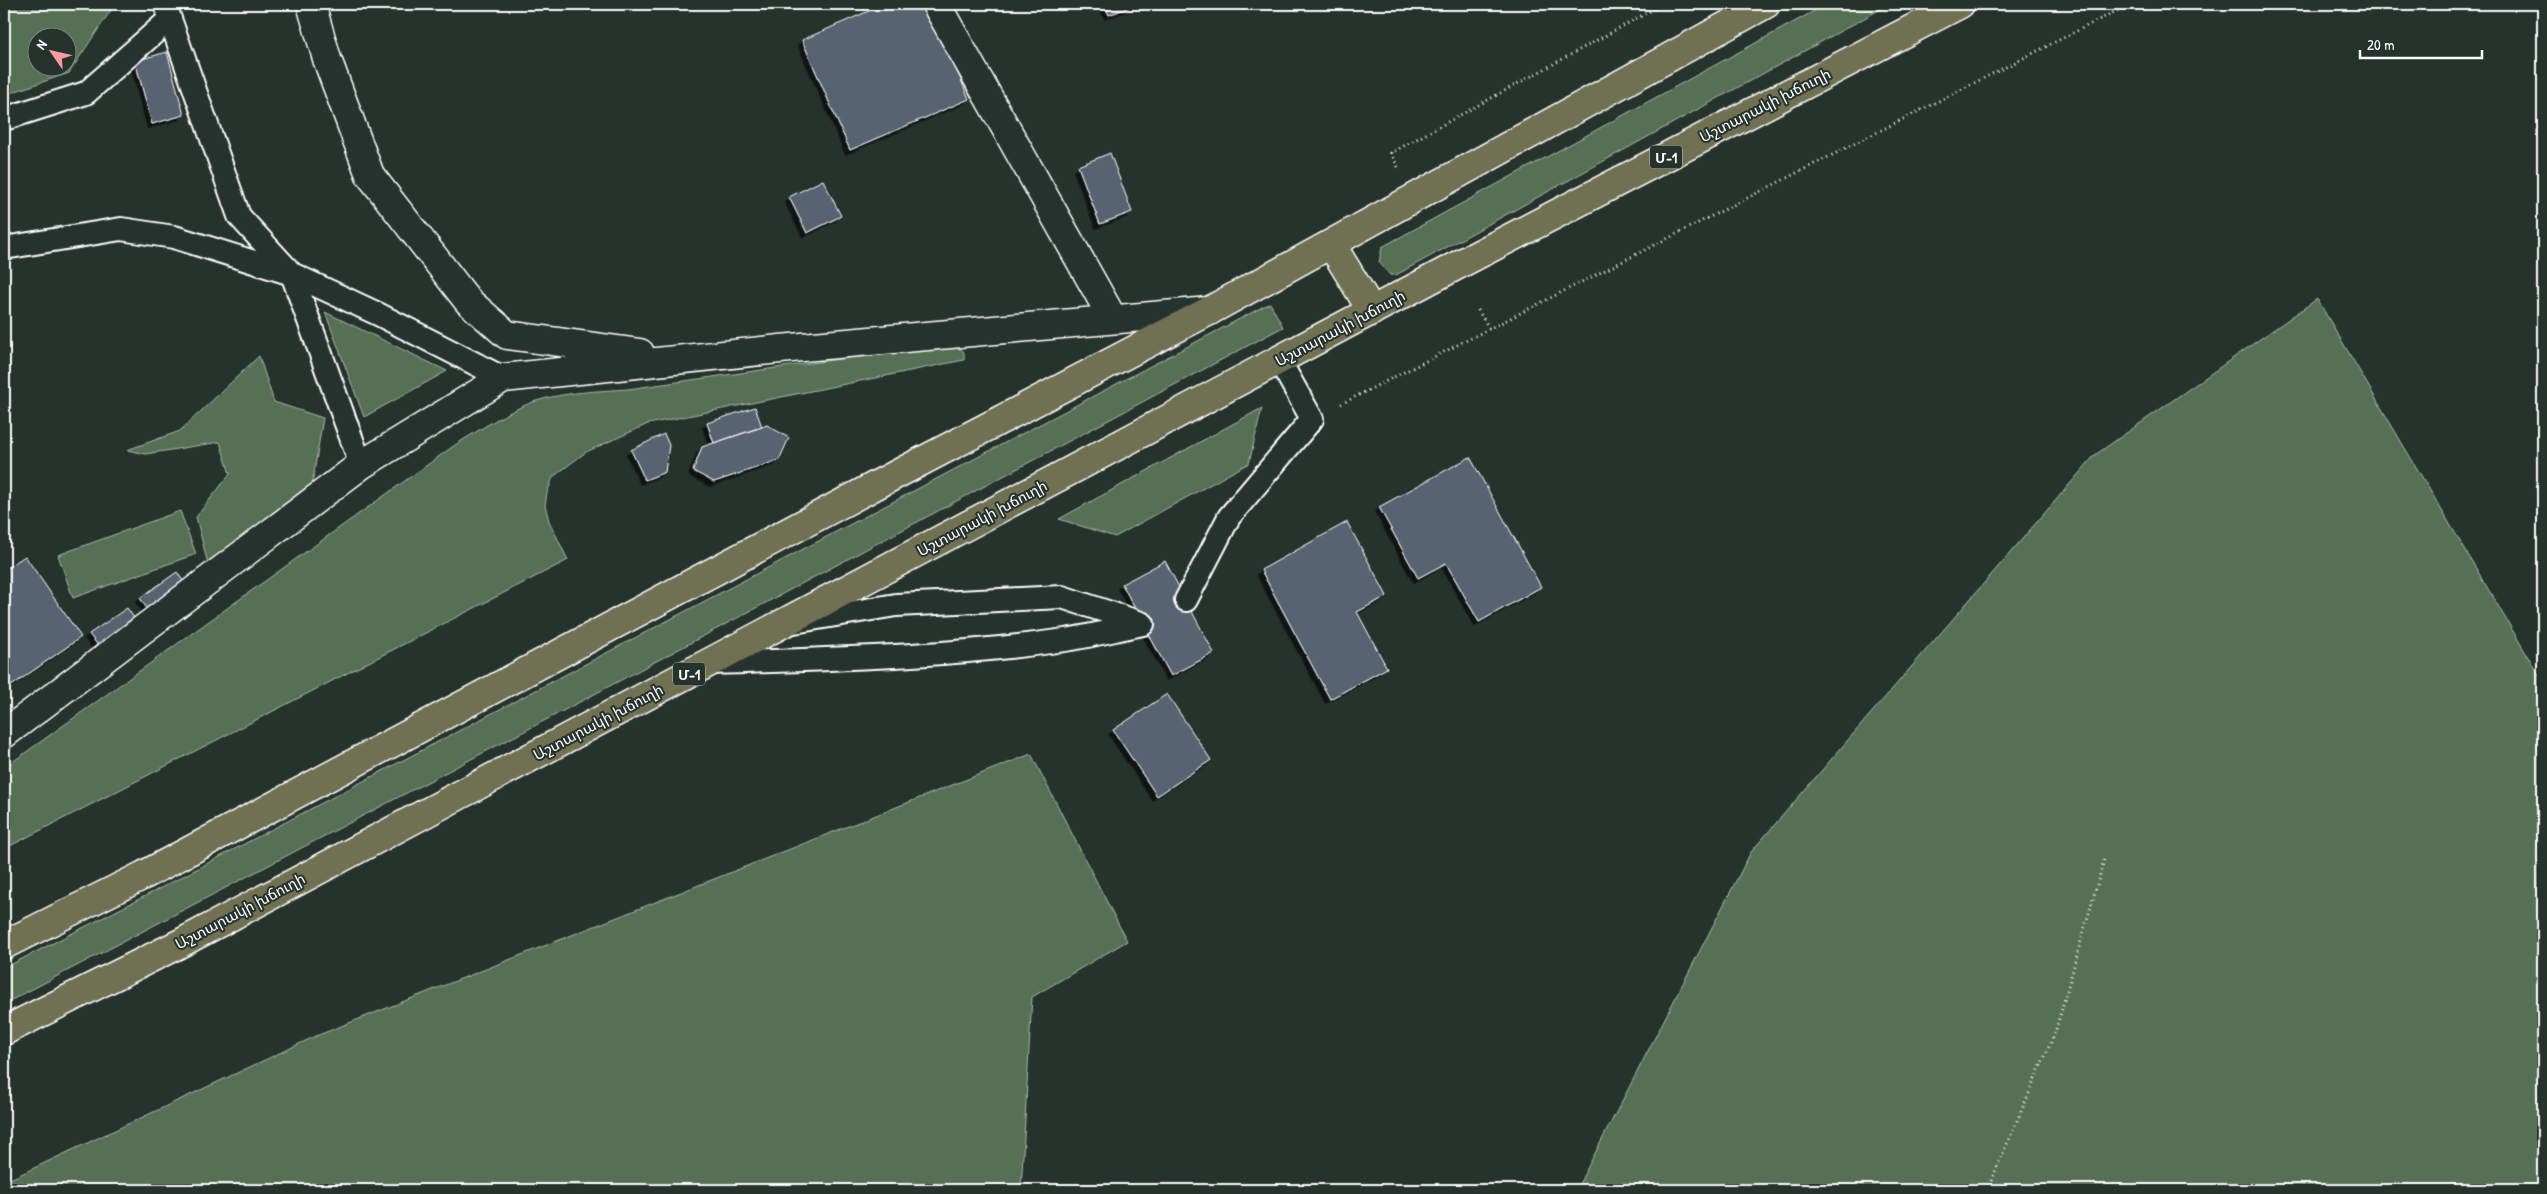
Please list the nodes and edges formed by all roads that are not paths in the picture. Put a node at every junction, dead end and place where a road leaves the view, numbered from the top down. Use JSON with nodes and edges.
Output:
{"nodes":[{"id":1,"x":311,"y":4,"type":"edge"},
{"id":2,"x":936,"y":4,"type":"edge"},
{"id":3,"x":1766,"y":4,"type":"edge"},
{"id":4,"x":1960,"y":4,"type":"edge"},
{"id":5,"x":167,"y":11,"type":"edge"},
{"id":6,"x":4,"y":119,"type":"edge"},
{"id":7,"x":1331,"y":244,"type":"junction"},
{"id":8,"x":4,"y":248,"type":"edge"},
{"id":9,"x":292,"y":274,"type":"junction"},
{"id":10,"x":1209,"y":311,"type":"junction"},
{"id":11,"x":1372,"y":311,"type":"junction"},
{"id":12,"x":1113,"y":319,"type":"junction"},
{"id":13,"x":686,"y":360,"type":"junction"},
{"id":14,"x":1279,"y":360,"type":"junction"},
{"id":15,"x":502,"y":378,"type":"junction"},
{"id":16,"x":361,"y":465,"type":"junction"},
{"id":17,"x":1186,"y":600,"type":"dead end"},
{"id":18,"x":781,"y":624,"type":"junction"},
{"id":19,"x":708,"y":664,"type":"junction"},
{"id":20,"x":4,"y":734,"type":"edge"},
{"id":21,"x":4,"y":945,"type":"edge"},
{"id":22,"x":4,"y":1031,"type":"edge"}],
"edges":[{"from":1,"to":13,"type":"street"},
{"from":2,"to":12,"type":"street"},
{"from":3,"to":7,"type":"highway"},
{"from":4,"to":11,"type":"highway","name":"Աշտարակի խճուղի","number":"Մ-1"},
{"from":5,"to":6,"type":"lane"},
{"from":5,"to":9,"type":"lane"},
{"from":7,"to":10,"type":"highway"},
{"from":7,"to":11,"type":"highway"},
{"from":8,"to":9,"type":"lane"},
{"from":9,"to":15,"type":"lane"},
{"from":9,"to":16,"type":"lane"},
{"from":10,"to":12,"type":"street"},
{"from":10,"to":21,"type":"highway"},
{"from":11,"to":14,"type":"highway","name":"Աշտարակի խճուղի","number":"Մ-1"},
{"from":12,"to":13,"type":"street"},
{"from":13,"to":15,"type":"street"},
{"from":14,"to":17,"type":"lane"},
{"from":14,"to":18,"type":"highway","name":"Աշտարակի խճուղի","number":"Մ-1"},
{"from":15,"to":16,"type":"street"},
{"from":16,"to":20,"type":"street"},
{"from":18,"to":19,"type":"highway","name":"Աշտարակի խճուղի","number":"Մ-1"},
{"from":18,"to":19,"type":"lane"},
{"from":19,"to":22,"type":"highway","name":"Աշտարակի խճուղի","number":"Մ-1"}]}
